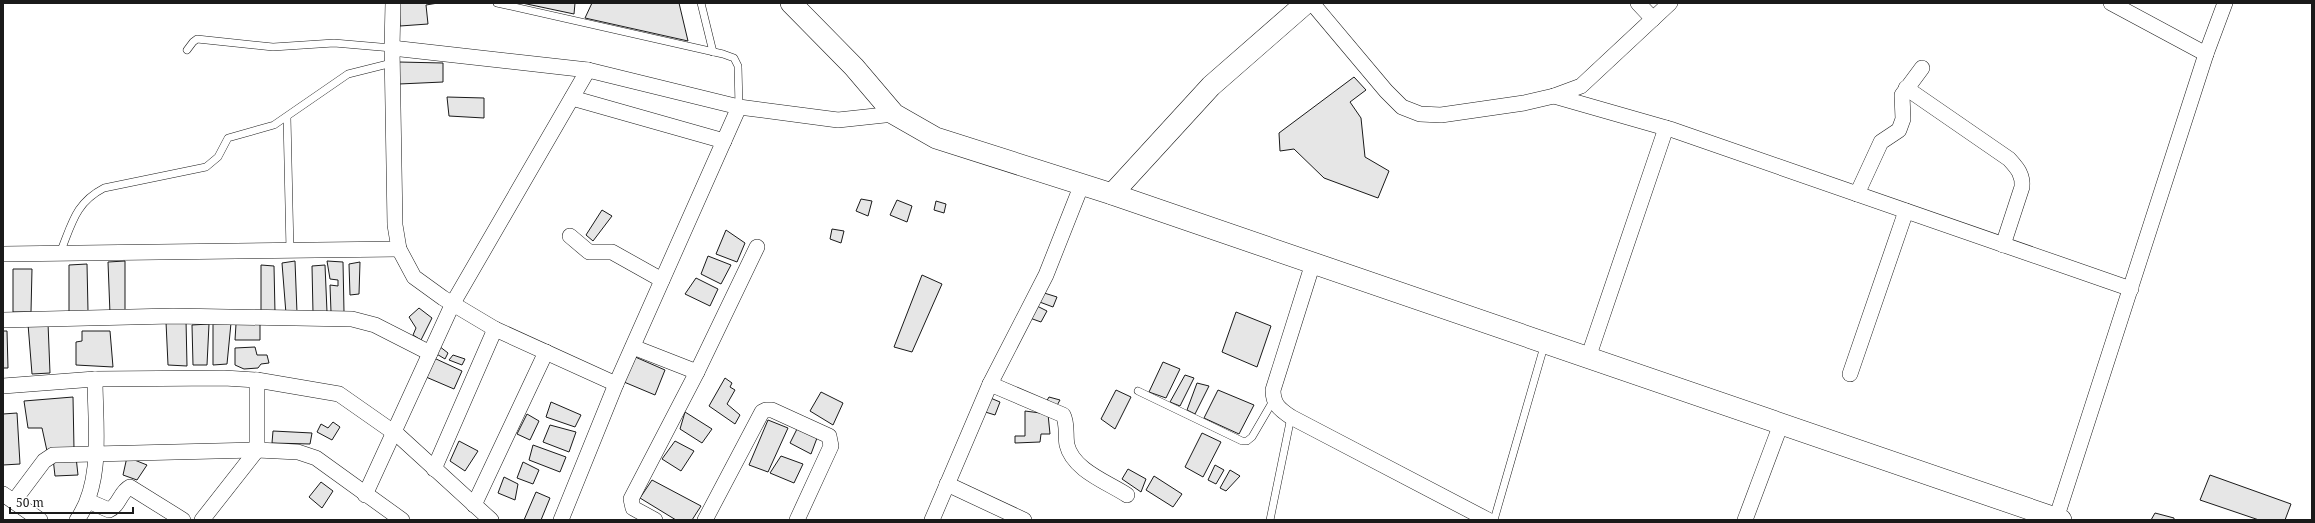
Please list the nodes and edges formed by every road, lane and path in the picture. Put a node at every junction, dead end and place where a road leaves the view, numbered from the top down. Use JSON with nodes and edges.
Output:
{"nodes":[{"id":1,"x":393,"y":3,"type":"edge"},
{"id":2,"x":498,"y":3,"type":"edge"},
{"id":3,"x":701,"y":3,"type":"edge"},
{"id":4,"x":791,"y":3,"type":"edge"},
{"id":5,"x":1306,"y":3,"type":"edge"},
{"id":6,"x":1312,"y":3,"type":"edge"},
{"id":7,"x":1638,"y":3,"type":"edge"},
{"id":8,"x":1670,"y":3,"type":"edge"},
{"id":9,"x":2111,"y":3,"type":"edge"},
{"id":10,"x":2225,"y":3,"type":"edge"},
{"id":11,"x":1652,"y":19,"type":"junction"},
{"id":12,"x":392,"y":48,"type":"junction"},
{"id":13,"x":188,"y":50,"type":"dead end"},
{"id":14,"x":713,"y":52,"type":"junction"},
{"id":15,"x":2206,"y":54,"type":"junction"},
{"id":16,"x":392,"y":63,"type":"junction"},
{"id":17,"x":1922,"y":68,"type":"dead end"},
{"id":18,"x":588,"y":70,"type":"junction"},
{"id":19,"x":1906,"y":88,"type":"junction"},
{"id":20,"x":1554,"y":96,"type":"junction"},
{"id":21,"x":572,"y":98,"type":"junction"},
{"id":22,"x":739,"y":107,"type":"junction"},
{"id":23,"x":894,"y":114,"type":"junction"},
{"id":24,"x":287,"y":116,"type":"junction"},
{"id":25,"x":1666,"y":128,"type":"junction"},
{"id":26,"x":724,"y":141,"type":"junction"},
{"id":27,"x":1082,"y":184,"type":"junction"},
{"id":28,"x":1112,"y":194,"type":"junction"},
{"id":29,"x":1857,"y":194,"type":"junction"},
{"id":30,"x":1906,"y":211,"type":"junction"},
{"id":31,"x":570,"y":236,"type":"dead end"},
{"id":32,"x":2003,"y":245,"type":"junction"},
{"id":33,"x":757,"y":247,"type":"dead end"},
{"id":34,"x":399,"y":249,"type":"junction"},
{"id":35,"x":290,"y":251,"type":"junction"},
{"id":36,"x":60,"y":253,"type":"junction"},
{"id":37,"x":3,"y":254,"type":"edge"},
{"id":38,"x":1313,"y":263,"type":"junction"},
{"id":39,"x":662,"y":280,"type":"junction"},
{"id":40,"x":2131,"y":289,"type":"junction"},
{"id":41,"x":453,"y":303,"type":"junction"},
{"id":42,"x":3,"y":320,"type":"edge"},
{"id":43,"x":495,"y":329,"type":"junction"},
{"id":44,"x":1545,"y":343,"type":"junction"},
{"id":45,"x":633,"y":346,"type":"junction"},
{"id":46,"x":546,"y":352,"type":"junction"},
{"id":47,"x":430,"y":353,"type":"junction"},
{"id":48,"x":1588,"y":358,"type":"junction"},
{"id":49,"x":697,"y":372,"type":"junction"},
{"id":50,"x":1850,"y":374,"type":"dead end"},
{"id":51,"x":95,"y":379,"type":"junction"},
{"id":52,"x":256,"y":380,"type":"junction"},
{"id":53,"x":616,"y":384,"type":"junction"},
{"id":54,"x":990,"y":384,"type":"junction"},
{"id":55,"x":3,"y":386,"type":"edge"},
{"id":56,"x":1138,"y":391,"type":"dead end"},
{"id":57,"x":1273,"y":401,"type":"junction"},
{"id":58,"x":1291,"y":417,"type":"junction"},
{"id":59,"x":1781,"y":424,"type":"junction"},
{"id":60,"x":393,"y":432,"type":"junction"},
{"id":61,"x":257,"y":450,"type":"junction"},
{"id":62,"x":95,"y":453,"type":"junction"},
{"id":63,"x":434,"y":469,"type":"junction"},
{"id":64,"x":946,"y":484,"type":"junction"},
{"id":65,"x":1127,"y":494,"type":"dead end"},
{"id":66,"x":365,"y":495,"type":"junction"},
{"id":67,"x":8,"y":498,"type":"edge"},
{"id":68,"x":88,"y":501,"type":"junction"},
{"id":69,"x":474,"y":505,"type":"junction"},
{"id":70,"x":2053,"y":519,"type":"edge"},
{"id":71,"x":40,"y":520,"type":"edge"},
{"id":72,"x":77,"y":520,"type":"edge"},
{"id":73,"x":183,"y":520,"type":"edge"},
{"id":74,"x":202,"y":520,"type":"edge"},
{"id":75,"x":402,"y":520,"type":"edge"},
{"id":76,"x":491,"y":520,"type":"edge"},
{"id":77,"x":561,"y":520,"type":"edge"},
{"id":78,"x":655,"y":520,"type":"edge"},
{"id":79,"x":705,"y":520,"type":"edge"},
{"id":80,"x":797,"y":520,"type":"edge"},
{"id":81,"x":932,"y":520,"type":"edge"},
{"id":82,"x":1024,"y":520,"type":"edge"},
{"id":83,"x":1270,"y":520,"type":"edge"},
{"id":84,"x":1488,"y":520,"type":"edge"},
{"id":85,"x":1494,"y":520,"type":"edge"},
{"id":86,"x":1746,"y":520,"type":"edge"}],
"edges":[{"from":1,"to":12,"type":"street"},
{"from":2,"to":14,"type":"lane"},
{"from":3,"to":14,"type":"lane"},
{"from":4,"to":23,"type":"main road"},
{"from":5,"to":28,"type":"main road"},
{"from":6,"to":20,"type":"street"},
{"from":7,"to":11,"type":"street"},
{"from":8,"to":11,"type":"street"},
{"from":9,"to":15,"type":"street"},
{"from":10,"to":15,"type":"street"},
{"from":11,"to":20,"type":"street"},
{"from":12,"to":13,"type":"lane"},
{"from":12,"to":16,"type":"street"},
{"from":12,"to":18,"type":"street"},
{"from":14,"to":22,"type":"lane"},
{"from":15,"to":40,"type":"street"},
{"from":16,"to":24,"type":"lane"},
{"from":16,"to":34,"type":"street"},
{"from":17,"to":19,"type":"street"},
{"from":18,"to":21,"type":"street"},
{"from":18,"to":22,"type":"street"},
{"from":19,"to":29,"type":"street"},
{"from":19,"to":32,"type":"street"},
{"from":20,"to":25,"type":"street"},
{"from":21,"to":26,"type":"street"},
{"from":21,"to":41,"type":"street"},
{"from":22,"to":23,"type":"street"},
{"from":22,"to":26,"type":"street"},
{"from":23,"to":27,"type":"main road"},
{"from":24,"to":35,"type":"lane"},
{"from":24,"to":36,"type":"lane"},
{"from":25,"to":29,"type":"street"},
{"from":25,"to":48,"type":"street"},
{"from":26,"to":39,"type":"street"},
{"from":27,"to":28,"type":"main road"},
{"from":27,"to":54,"type":"street"},
{"from":28,"to":38,"type":"main road"},
{"from":29,"to":30,"type":"street"},
{"from":30,"to":32,"type":"street"},
{"from":30,"to":50,"type":"street"},
{"from":31,"to":39,"type":"street"},
{"from":32,"to":40,"type":"street"},
{"from":33,"to":49,"type":"street"},
{"from":34,"to":35,"type":"street"},
{"from":34,"to":41,"type":"street"},
{"from":35,"to":36,"type":"street"},
{"from":36,"to":37,"type":"street"},
{"from":38,"to":44,"type":"main road"},
{"from":38,"to":57,"type":"street"},
{"from":39,"to":45,"type":"street"},
{"from":40,"to":70,"type":"street"},
{"from":41,"to":43,"type":"street"},
{"from":41,"to":47,"type":"street"},
{"from":42,"to":47,"type":"street"},
{"from":43,"to":46,"type":"street"},
{"from":43,"to":63,"type":"street"},
{"from":44,"to":48,"type":"main road"},
{"from":44,"to":85,"type":"lane"},
{"from":45,"to":49,"type":"street"},
{"from":45,"to":53,"type":"street"},
{"from":46,"to":53,"type":"street"},
{"from":46,"to":69,"type":"street"},
{"from":47,"to":60,"type":"street"},
{"from":48,"to":59,"type":"main road"},
{"from":49,"to":78,"type":"street"},
{"from":51,"to":52,"type":"street"},
{"from":51,"to":55,"type":"street"},
{"from":51,"to":62,"type":"street"},
{"from":52,"to":60,"type":"street"},
{"from":52,"to":61,"type":"street"},
{"from":53,"to":77,"type":"street"},
{"from":54,"to":64,"type":"street"},
{"from":54,"to":65,"type":"street"},
{"from":56,"to":57,"type":"lane"},
{"from":57,"to":58,"type":"street"},
{"from":58,"to":83,"type":"lane"},
{"from":58,"to":84,"type":"street"},
{"from":59,"to":70,"type":"main road"},
{"from":59,"to":86,"type":"street"},
{"from":60,"to":63,"type":"street"},
{"from":60,"to":66,"type":"street"},
{"from":61,"to":62,"type":"street"},
{"from":61,"to":66,"type":"street"},
{"from":61,"to":74,"type":"street"},
{"from":62,"to":67,"type":"street"},
{"from":62,"to":68,"type":"street"},
{"from":63,"to":69,"type":"street"},
{"from":64,"to":81,"type":"street"},
{"from":64,"to":82,"type":"street"},
{"from":66,"to":75,"type":"street"},
{"from":67,"to":71,"type":"street"},
{"from":68,"to":72,"type":"street"},
{"from":68,"to":73,"type":"street"},
{"from":69,"to":76,"type":"street"},
{"from":79,"to":80,"type":"street"}]}
